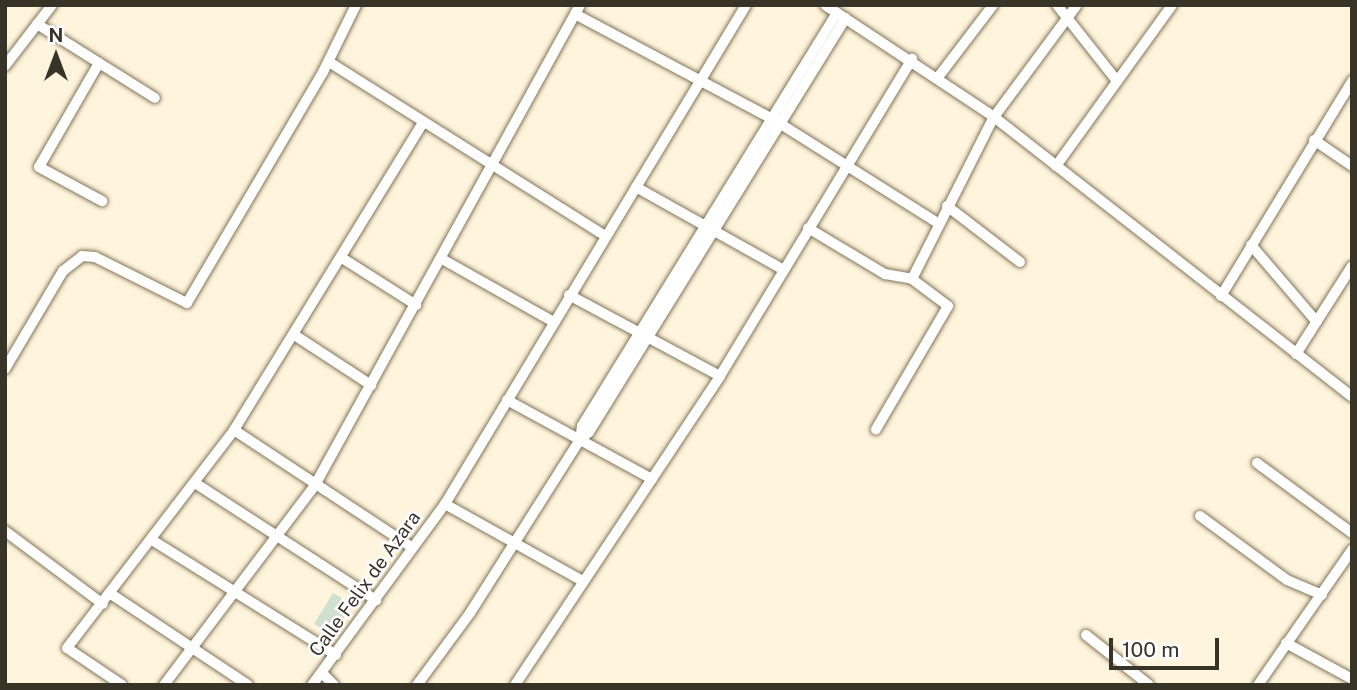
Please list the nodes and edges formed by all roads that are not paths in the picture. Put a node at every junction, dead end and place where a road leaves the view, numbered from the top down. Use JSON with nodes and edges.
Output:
{"nodes":[{"id":1,"x":52,"y":5,"type":"edge"},
{"id":2,"x":356,"y":5,"type":"edge"},
{"id":3,"x":746,"y":5,"type":"edge"},
{"id":4,"x":825,"y":5,"type":"edge"},
{"id":5,"x":993,"y":5,"type":"edge"},
{"id":6,"x":1056,"y":5,"type":"edge"},
{"id":7,"x":1077,"y":5,"type":"edge"},
{"id":8,"x":1172,"y":5,"type":"edge"},
{"id":9,"x":578,"y":10,"type":"edge"},
{"id":10,"x":841,"y":16,"type":"junction"},
{"id":11,"x":1066,"y":20,"type":"junction"},
{"id":12,"x":37,"y":24,"type":"junction"},
{"id":13,"x":912,"y":59,"type":"junction"},
{"id":14,"x":328,"y":62,"type":"junction"},
{"id":15,"x":99,"y":63,"type":"junction"},
{"id":16,"x":5,"y":66,"type":"edge"},
{"id":17,"x":939,"y":76,"type":"junction"},
{"id":18,"x":1117,"y":80,"type":"junction"},
{"id":19,"x":1352,"y":81,"type":"edge"},
{"id":20,"x":699,"y":83,"type":"junction"},
{"id":21,"x":155,"y":98,"type":"dead end"},
{"id":22,"x":994,"y":117,"type":"junction"},
{"id":23,"x":776,"y":120,"type":"junction"},
{"id":24,"x":422,"y":124,"type":"junction"},
{"id":25,"x":1314,"y":140,"type":"junction"},
{"id":26,"x":848,"y":163,"type":"junction"},
{"id":27,"x":493,"y":166,"type":"junction"},
{"id":28,"x":1056,"y":166,"type":"junction"},
{"id":29,"x":1352,"y":166,"type":"edge"},
{"id":30,"x":636,"y":187,"type":"junction"},
{"id":31,"x":102,"y":201,"type":"dead end"},
{"id":32,"x":947,"y":206,"type":"junction"},
{"id":33,"x":938,"y":223,"type":"junction"},
{"id":34,"x":709,"y":228,"type":"junction"},
{"id":35,"x":808,"y":228,"type":"junction"},
{"id":36,"x":605,"y":236,"type":"junction"},
{"id":37,"x":1251,"y":245,"type":"junction"},
{"id":38,"x":342,"y":258,"type":"junction"},
{"id":39,"x":442,"y":258,"type":"junction"},
{"id":40,"x":1020,"y":262,"type":"dead end"},
{"id":41,"x":782,"y":269,"type":"junction"},
{"id":42,"x":1351,"y":271,"type":"edge"},
{"id":43,"x":912,"y":279,"type":"junction"},
{"id":44,"x":569,"y":295,"type":"junction"},
{"id":45,"x":1221,"y":296,"type":"junction"},
{"id":46,"x":416,"y":305,"type":"junction"},
{"id":47,"x":554,"y":321,"type":"junction"},
{"id":48,"x":1317,"y":322,"type":"junction"},
{"id":49,"x":296,"y":336,"type":"junction"},
{"id":50,"x":644,"y":336,"type":"junction"},
{"id":51,"x":1296,"y":354,"type":"junction"},
{"id":52,"x":7,"y":363,"type":"edge"},
{"id":53,"x":720,"y":376,"type":"junction"},
{"id":54,"x":371,"y":385,"type":"junction"},
{"id":55,"x":1352,"y":397,"type":"edge"},
{"id":56,"x":508,"y":400,"type":"junction"},
{"id":57,"x":876,"y":429,"type":"dead end"},
{"id":58,"x":234,"y":430,"type":"junction"},
{"id":59,"x":580,"y":440,"type":"junction"},
{"id":60,"x":1257,"y":463,"type":"dead end"},
{"id":61,"x":652,"y":480,"type":"junction"},
{"id":62,"x":195,"y":483,"type":"junction"},
{"id":63,"x":315,"y":485,"type":"junction"},
{"id":64,"x":445,"y":504,"type":"junction"},
{"id":65,"x":1200,"y":516,"type":"dead end"},
{"id":66,"x":5,"y":531,"type":"edge"},
{"id":67,"x":1352,"y":533,"type":"edge"},
{"id":68,"x":279,"y":538,"type":"junction"},
{"id":69,"x":152,"y":540,"type":"junction"},
{"id":70,"x":514,"y":543,"type":"junction"},
{"id":71,"x":413,"y":548,"type":"junction"},
{"id":72,"x":1352,"y":550,"type":"edge"},
{"id":73,"x":583,"y":581,"type":"junction"},
{"id":74,"x":111,"y":594,"type":"junction"},
{"id":75,"x":236,"y":595,"type":"junction"},
{"id":76,"x":1322,"y":595,"type":"junction"},
{"id":77,"x":376,"y":600,"type":"junction"},
{"id":78,"x":103,"y":604,"type":"junction"},
{"id":79,"x":1086,"y":635,"type":"dead end"},
{"id":80,"x":1286,"y":643,"type":"junction"},
{"id":81,"x":193,"y":649,"type":"junction"},
{"id":82,"x":336,"y":655,"type":"junction"},
{"id":83,"x":322,"y":673,"type":"junction"},
{"id":84,"x":1352,"y":680,"type":"edge"},
{"id":85,"x":122,"y":685,"type":"edge"},
{"id":86,"x":164,"y":685,"type":"edge"},
{"id":87,"x":248,"y":685,"type":"edge"},
{"id":88,"x":312,"y":685,"type":"edge"},
{"id":89,"x":334,"y":685,"type":"edge"},
{"id":90,"x":417,"y":685,"type":"edge"},
{"id":91,"x":515,"y":685,"type":"edge"},
{"id":92,"x":1149,"y":685,"type":"edge"},
{"id":93,"x":1258,"y":685,"type":"edge"}],
"edges":[{"from":1,"to":12,"type":"street"},
{"from":2,"to":14,"type":"street"},
{"from":3,"to":20,"type":"street","name":"Calle Felix de Azara"},
{"from":4,"to":10,"type":"street"},
{"from":5,"to":17,"type":"street"},
{"from":6,"to":11,"type":"street"},
{"from":7,"to":11,"type":"street"},
{"from":8,"to":18,"type":"street"},
{"from":9,"to":20,"type":"street"},
{"from":9,"to":27,"type":"street"},
{"from":10,"to":13,"type":"street"},
{"from":10,"to":23,"type":"street"},
{"from":11,"to":18,"type":"street"},
{"from":11,"to":22,"type":"street"},
{"from":12,"to":15,"type":"street"},
{"from":12,"to":16,"type":"street"},
{"from":13,"to":17,"type":"street"},
{"from":13,"to":26,"type":"street"},
{"from":14,"to":24,"type":"street"},
{"from":14,"to":52,"type":"street"},
{"from":15,"to":21,"type":"street"},
{"from":15,"to":31,"type":"street"},
{"from":17,"to":22,"type":"street"},
{"from":18,"to":28,"type":"street"},
{"from":19,"to":25,"type":"street"},
{"from":20,"to":23,"type":"street"},
{"from":20,"to":30,"type":"street","name":"Calle Felix de Azara"},
{"from":22,"to":28,"type":"street"},
{"from":22,"to":32,"type":"street"},
{"from":23,"to":26,"type":"street"},
{"from":23,"to":34,"type":"street"},
{"from":24,"to":27,"type":"street"},
{"from":24,"to":38,"type":"street"},
{"from":25,"to":29,"type":"street"},
{"from":25,"to":37,"type":"street"},
{"from":26,"to":33,"type":"street"},
{"from":26,"to":35,"type":"street"},
{"from":27,"to":36,"type":"street"},
{"from":27,"to":39,"type":"street"},
{"from":28,"to":45,"type":"street"},
{"from":30,"to":34,"type":"street"},
{"from":30,"to":36,"type":"street","name":"Calle Felix de Azara"},
{"from":32,"to":33,"type":"street"},
{"from":32,"to":40,"type":"street"},
{"from":33,"to":43,"type":"street"},
{"from":34,"to":41,"type":"street"},
{"from":34,"to":50,"type":"street"},
{"from":35,"to":41,"type":"street"},
{"from":35,"to":43,"type":"street"},
{"from":36,"to":44,"type":"street","name":"Calle Felix de Azara"},
{"from":37,"to":45,"type":"street"},
{"from":37,"to":48,"type":"street"},
{"from":38,"to":46,"type":"street"},
{"from":38,"to":49,"type":"street"},
{"from":39,"to":46,"type":"street"},
{"from":39,"to":47,"type":"street"},
{"from":41,"to":53,"type":"street"},
{"from":42,"to":48,"type":"street"},
{"from":43,"to":57,"type":"street"},
{"from":44,"to":47,"type":"street","name":"Calle Felix de Azara"},
{"from":44,"to":50,"type":"street"},
{"from":45,"to":51,"type":"street"},
{"from":46,"to":54,"type":"street"},
{"from":47,"to":56,"type":"street","name":"Calle Felix de Azara"},
{"from":48,"to":51,"type":"street"},
{"from":49,"to":54,"type":"street"},
{"from":49,"to":58,"type":"street"},
{"from":50,"to":53,"type":"street"},
{"from":50,"to":59,"type":"street"},
{"from":51,"to":55,"type":"street"},
{"from":53,"to":61,"type":"street"},
{"from":54,"to":63,"type":"street"},
{"from":56,"to":59,"type":"street"},
{"from":56,"to":64,"type":"street","name":"Calle Felix de Azara"},
{"from":58,"to":62,"type":"street"},
{"from":58,"to":63,"type":"street"},
{"from":59,"to":61,"type":"street"},
{"from":59,"to":70,"type":"street"},
{"from":60,"to":67,"type":"street"},
{"from":61,"to":73,"type":"street"},
{"from":62,"to":68,"type":"street"},
{"from":62,"to":69,"type":"street"},
{"from":63,"to":68,"type":"street"},
{"from":63,"to":71,"type":"street"},
{"from":64,"to":70,"type":"street"},
{"from":64,"to":71,"type":"street","name":"Calle Felix de Azara"},
{"from":65,"to":76,"type":"street"},
{"from":66,"to":78,"type":"street"},
{"from":68,"to":75,"type":"street"},
{"from":68,"to":77,"type":"street"},
{"from":69,"to":74,"type":"street"},
{"from":69,"to":75,"type":"street"},
{"from":70,"to":73,"type":"street"},
{"from":70,"to":90,"type":"street"},
{"from":71,"to":77,"type":"street","name":"Calle Felix de Azara"},
{"from":72,"to":76,"type":"street"},
{"from":73,"to":91,"type":"street"},
{"from":74,"to":78,"type":"street"},
{"from":74,"to":81,"type":"street"},
{"from":75,"to":81,"type":"street"},
{"from":75,"to":82,"type":"street"},
{"from":76,"to":80,"type":"street"},
{"from":77,"to":82,"type":"street","name":"Calle Felix de Azara"},
{"from":78,"to":85,"type":"street"},
{"from":79,"to":92,"type":"street"},
{"from":80,"to":84,"type":"street"},
{"from":80,"to":93,"type":"street"},
{"from":81,"to":86,"type":"street"},
{"from":81,"to":87,"type":"street"},
{"from":82,"to":83,"type":"street","name":"Calle Felix de Azara"},
{"from":83,"to":88,"type":"street","name":"Calle Felix de Azara"},
{"from":83,"to":89,"type":"street"}]}
